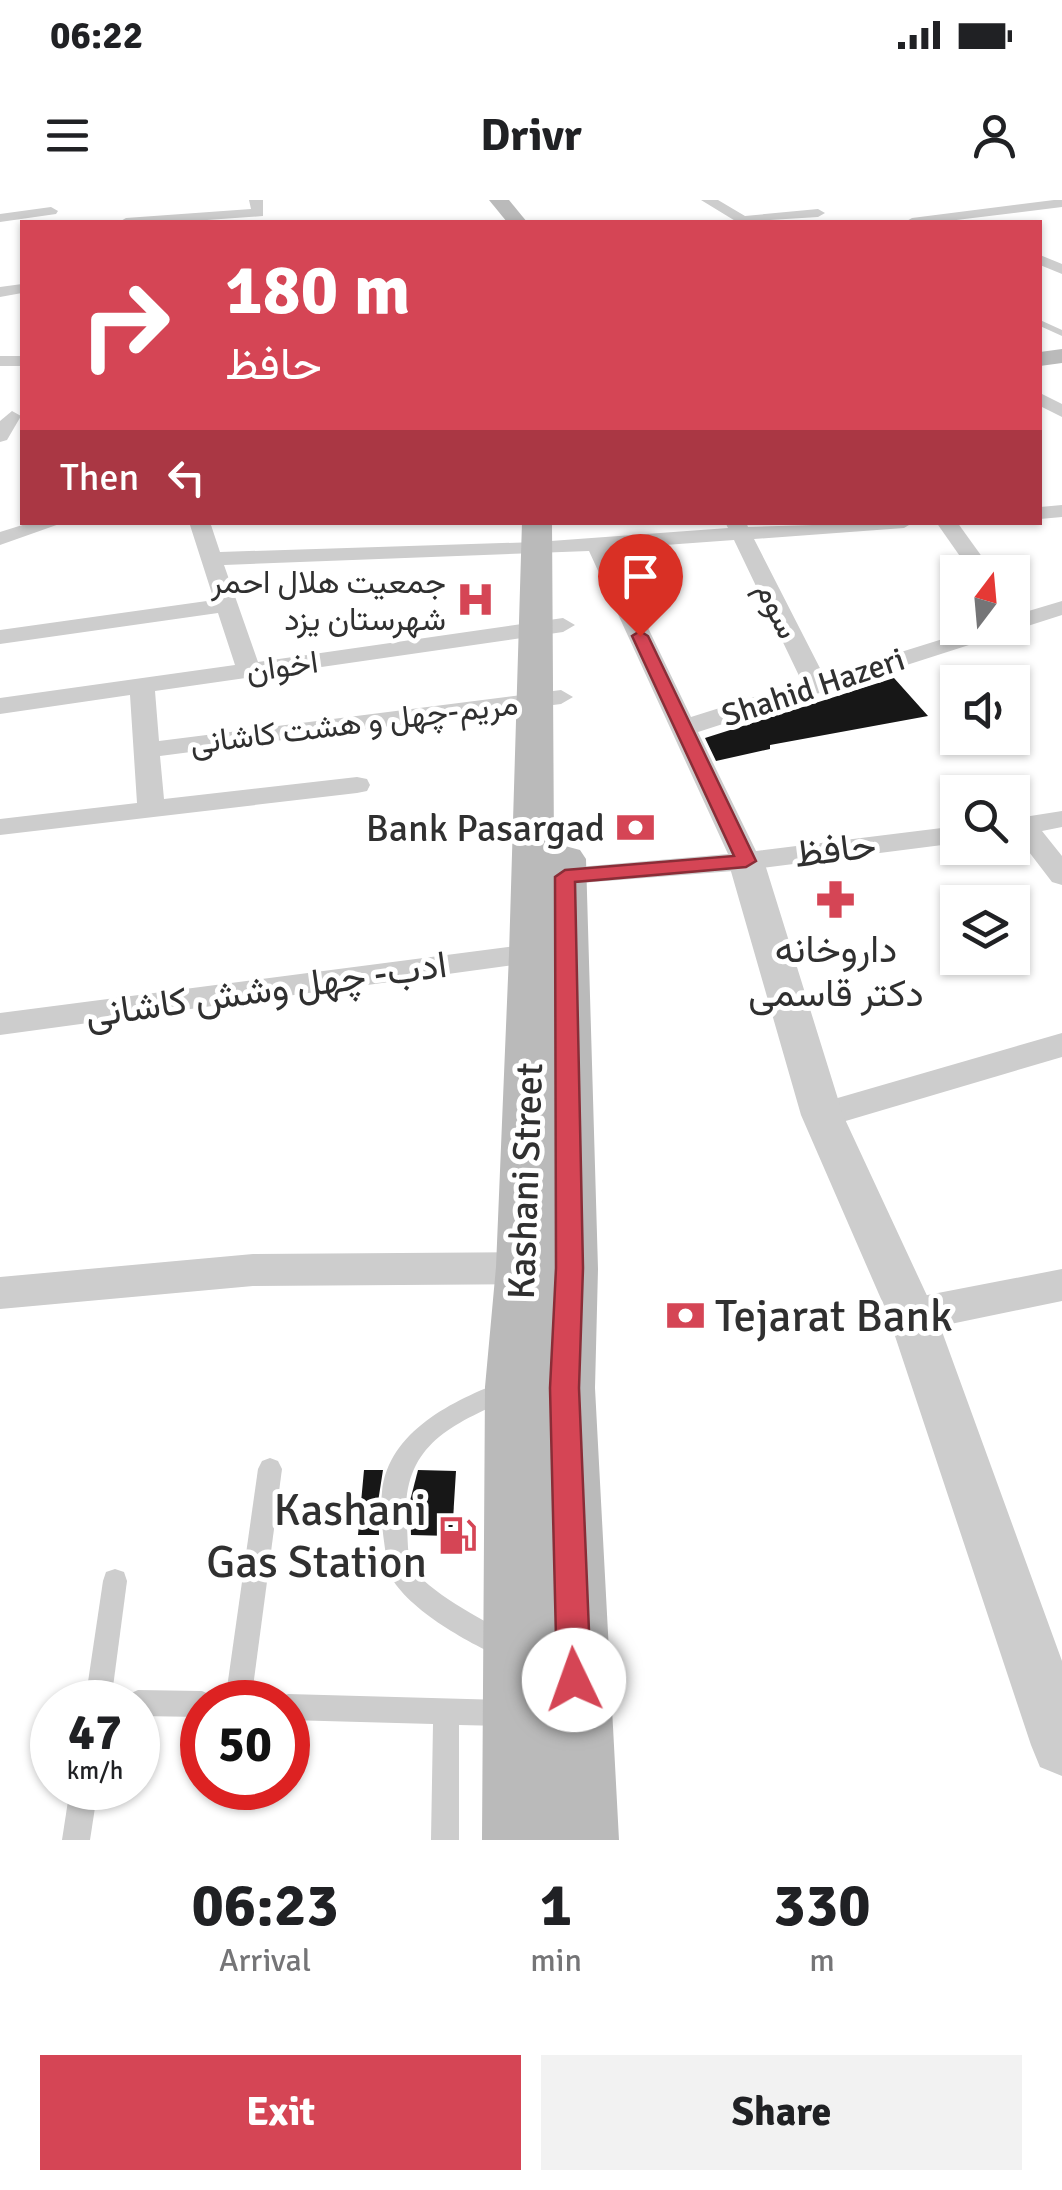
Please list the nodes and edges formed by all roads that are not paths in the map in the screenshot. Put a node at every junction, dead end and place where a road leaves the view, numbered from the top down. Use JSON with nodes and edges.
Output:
{"nodes":[{"id":1,"x":482,"y":200,"type":"edge"},
{"id":2,"x":498,"y":200,"type":"edge"},
{"id":3,"x":708,"y":200,"type":"edge"},
{"id":4,"x":917,"y":200,"type":"edge"},
{"id":5,"x":1052,"y":203,"type":"edge"},
{"id":6,"x":257,"y":207,"type":"edge"},
{"id":7,"x":51,"y":212,"type":"dead end"},
{"id":8,"x":818,"y":213,"type":"dead end"},
{"id":9,"x":0,"y":218,"type":"edge"},
{"id":10,"x":143,"y":220,"type":"edge"},
{"id":11,"x":498,"y":220,"type":"edge"},
{"id":12,"x":515,"y":220,"type":"edge"},
{"id":13,"x":742,"y":220,"type":"edge"},
{"id":14,"x":753,"y":220,"type":"edge"},
{"id":15,"x":958,"y":220,"type":"edge"},
{"id":16,"x":12,"y":416,"type":"edge"},
{"id":17,"x":0,"y":436,"type":"edge"},
{"id":18,"x":45,"y":525,"type":"edge"},
{"id":19,"x":201,"y":525,"type":"edge"},
{"id":20,"x":821,"y":525,"type":"edge"},
{"id":21,"x":948,"y":525,"type":"edge"},
{"id":22,"x":738,"y":528,"type":"edge"},
{"id":23,"x":559,"y":537,"type":"edge"},
{"id":24,"x":0,"y":539,"type":"edge"},
{"id":25,"x":970,"y":555,"type":"edge"},
{"id":26,"x":212,"y":559,"type":"junction"},
{"id":27,"x":227,"y":605,"type":"junction"},
{"id":28,"x":1062,"y":608,"type":"edge"},
{"id":29,"x":1030,"y":617,"type":"edge"},
{"id":30,"x":549,"y":627,"type":"junction"},
{"id":31,"x":0,"y":637,"type":"edge"},
{"id":32,"x":941,"y":645,"type":"edge"},
{"id":33,"x":249,"y":670,"type":"junction"},
{"id":34,"x":816,"y":686,"type":"junction"},
{"id":35,"x":142,"y":687,"type":"junction"},
{"id":36,"x":547,"y":698,"type":"junction"},
{"id":37,"x":0,"y":706,"type":"edge"},
{"id":38,"x":683,"y":728,"type":"junction"},
{"id":39,"x":146,"y":750,"type":"junction"},
{"id":40,"x":356,"y":785,"type":"dead end"},
{"id":41,"x":151,"y":810,"type":"junction"},
{"id":42,"x":1062,"y":819,"type":"edge"},
{"id":43,"x":1030,"y":824,"type":"edge"},
{"id":44,"x":0,"y":827,"type":"edge"},
{"id":45,"x":940,"y":836,"type":"edge"},
{"id":46,"x":1030,"y":840,"type":"edge"},
{"id":47,"x":746,"y":861,"type":"junction"},
{"id":48,"x":1062,"y":876,"type":"edge"},
{"id":49,"x":549,"y":877,"type":"junction"},
{"id":50,"x":532,"y":954,"type":"junction"},
{"id":51,"x":0,"y":1024,"type":"edge"},
{"id":52,"x":1062,"y":1045,"type":"edge"},
{"id":53,"x":822,"y":1115,"type":"junction"},
{"id":54,"x":547,"y":1268,"type":"junction"},
{"id":55,"x":1062,"y":1284,"type":"edge"},
{"id":56,"x":0,"y":1294,"type":"edge"},
{"id":57,"x":912,"y":1316,"type":"junction"},
{"id":58,"x":540,"y":1387,"type":"junction"},
{"id":59,"x":270,"y":1468,"type":"dead end"},
{"id":60,"x":115,"y":1581,"type":"dead end"},
{"id":61,"x":543,"y":1651,"type":"junction"},
{"id":62,"x":101,"y":1680,"type":"edge"},
{"id":63,"x":241,"y":1680,"type":"edge"},
{"id":64,"x":310,"y":1708,"type":"edge"},
{"id":65,"x":518,"y":1712,"type":"junction"},
{"id":66,"x":446,"y":1714,"type":"junction"},
{"id":67,"x":1062,"y":1745,"type":"edge"},
{"id":68,"x":81,"y":1810,"type":"edge"},
{"id":69,"x":76,"y":1840,"type":"edge"},
{"id":70,"x":445,"y":1840,"type":"edge"},
{"id":71,"x":520,"y":1840,"type":"edge"},
{"id":72,"x":581,"y":1840,"type":"edge"}],
"edges":[{"from":1,"to":11,"type":"main road"},
{"from":2,"to":12,"type":"main road"},
{"from":3,"to":13,"type":"street"},
{"from":4,"to":15,"type":"street"},
{"from":5,"to":15,"type":"street"},
{"from":6,"to":10,"type":"street"},
{"from":7,"to":9,"type":"street"},
{"from":8,"to":14,"type":"street"},
{"from":16,"to":17,"type":"street"},
{"from":18,"to":24,"type":"street"},
{"from":19,"to":26,"type":"street"},
{"from":20,"to":22,"type":"street"},
{"from":21,"to":25,"type":"street"},
{"from":22,"to":23,"type":"street"},
{"from":22,"to":34,"type":"street","name":"سوم"},
{"from":23,"to":26,"type":"street"},
{"from":23,"to":30,"type":"main road","name":"Kashani Street"},
{"from":23,"to":38,"type":"street"},
{"from":26,"to":27,"type":"street"},
{"from":27,"to":31,"type":"street"},
{"from":27,"to":33,"type":"street"},
{"from":28,"to":29,"type":"street","name":"Shahid Hazeri"},
{"from":30,"to":33,"type":"street","name":"اخوان"},
{"from":30,"to":36,"type":"main road","name":"Kashani Street"},
{"from":32,"to":34,"type":"street","name":"Shahid Hazeri"},
{"from":33,"to":35,"type":"street","name":"اخوان"},
{"from":34,"to":38,"type":"street","name":"Shahid Hazeri"},
{"from":35,"to":37,"type":"street","name":"اخوان"},
{"from":35,"to":39,"type":"street"},
{"from":36,"to":39,"type":"street","name":"مریم-چهل و هشت کاشانی"},
{"from":36,"to":49,"type":"main road","name":"Kashani Street"},
{"from":38,"to":47,"type":"street"},
{"from":39,"to":41,"type":"street"},
{"from":40,"to":41,"type":"street"},
{"from":41,"to":44,"type":"street"},
{"from":42,"to":43,"type":"street"},
{"from":45,"to":47,"type":"street","name":"حافظ"},
{"from":46,"to":48,"type":"street"},
{"from":47,"to":49,"type":"street","name":"حافظ"},
{"from":47,"to":53,"type":"street"},
{"from":49,"to":50,"type":"main road","name":"Kashani Street"},
{"from":49,"to":54,"type":"main road","name":"Kashani Street"},
{"from":50,"to":51,"type":"street","name":"ادب- چهل وشش کاشانی"},
{"from":50,"to":54,"type":"main road","name":"Kashani Street"},
{"from":52,"to":53,"type":"street"},
{"from":53,"to":57,"type":"street"},
{"from":54,"to":56,"type":"street"},
{"from":54,"to":58,"type":"main road","name":"Kashani Street"},
{"from":55,"to":57,"type":"street"},
{"from":57,"to":67,"type":"street"},
{"from":58,"to":61,"type":"main road","name":"Kashani Street"},
{"from":58,"to":61,"type":"lane"},
{"from":59,"to":63,"type":"lane"},
{"from":60,"to":62,"type":"lane"},
{"from":61,"to":65,"type":"main road","name":"Kashani Street"},
{"from":61,"to":72,"type":"main road","name":"Kashani Street"},
{"from":64,"to":66,"type":"lane"},
{"from":65,"to":66,"type":"lane"},
{"from":65,"to":71,"type":"main road","name":"Kashani Street"},
{"from":66,"to":70,"type":"lane"},
{"from":68,"to":69,"type":"lane"}]}
